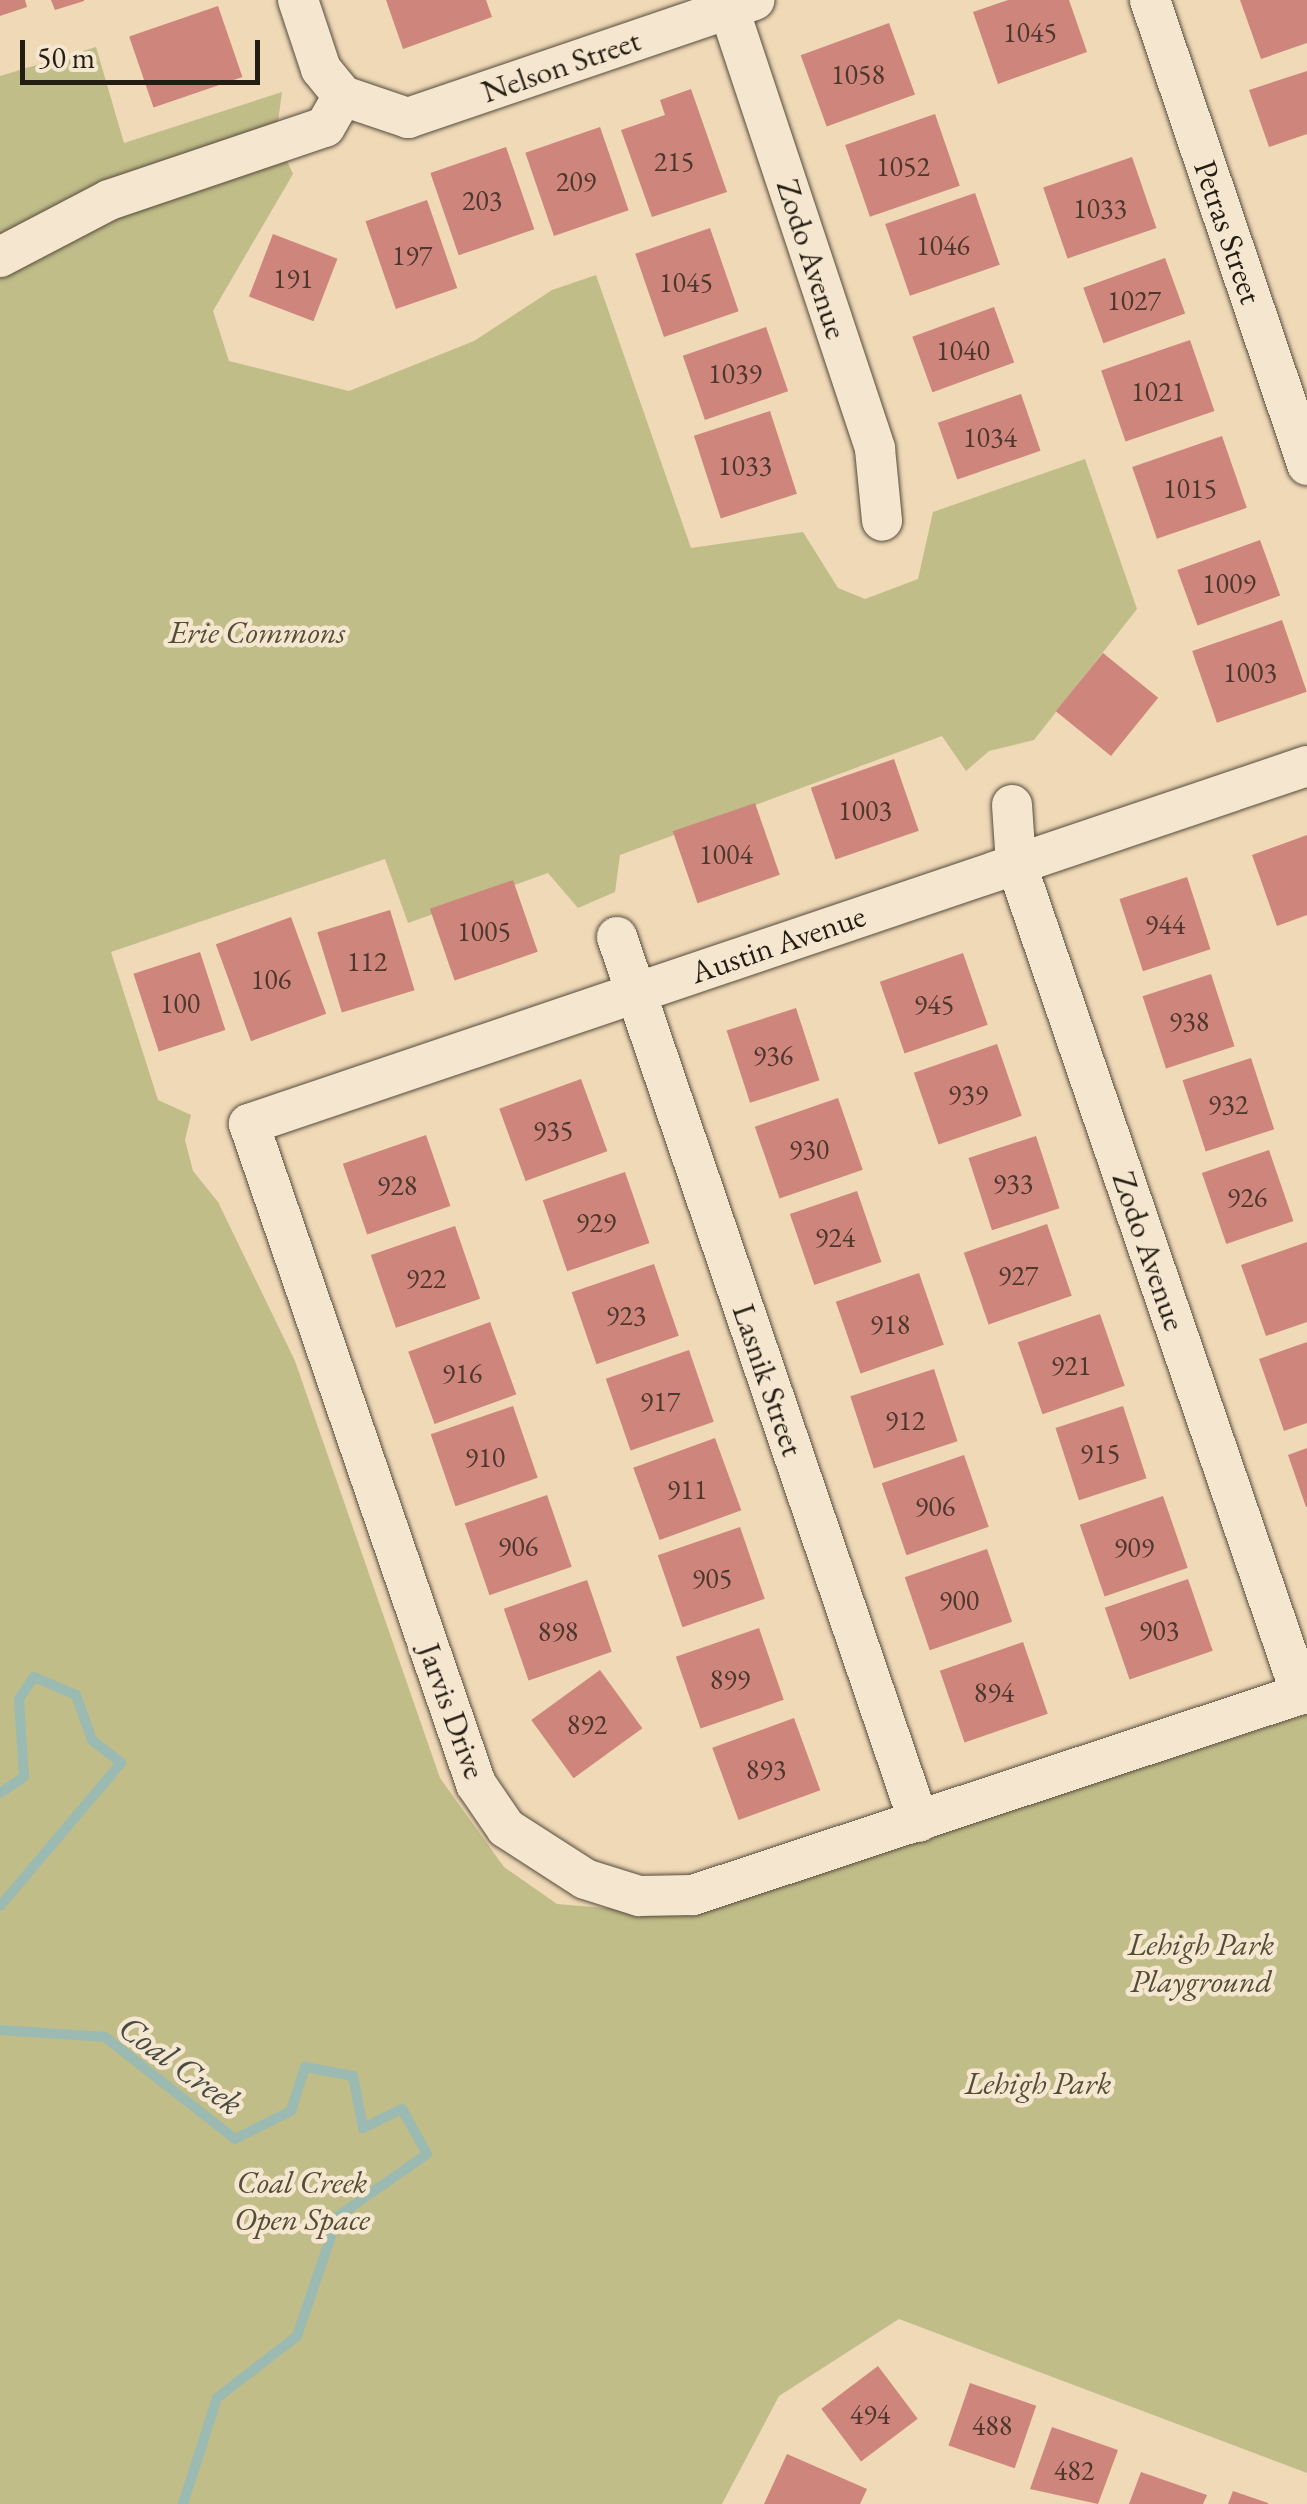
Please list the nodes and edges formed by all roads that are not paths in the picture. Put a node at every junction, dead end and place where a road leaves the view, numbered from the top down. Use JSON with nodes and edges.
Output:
{"nodes":[{"id":1,"x":298,"y":0,"type":"edge"},
{"id":2,"x":1150,"y":0,"type":"edge"},
{"id":3,"x":736,"y":3,"type":"edge"},
{"id":4,"x":356,"y":102,"type":"junction"},
{"id":5,"x":0,"y":258,"type":"edge"},
{"id":6,"x":1307,"y":464,"type":"edge"},
{"id":7,"x":882,"y":521,"type":"dead end"},
{"id":8,"x":1307,"y":766,"type":"edge"},
{"id":9,"x":1012,"y":805,"type":"dead end"},
{"id":10,"x":1016,"y":863,"type":"junction"},
{"id":11,"x":616,"y":938,"type":"dead end"},
{"id":12,"x":636,"y":992,"type":"junction"},
{"id":13,"x":249,"y":1124,"type":"joint"},
{"id":14,"x":1304,"y":1693,"type":"edge"},
{"id":15,"x":919,"y":1822,"type":"junction"}],
"edges":[{"from":1,"to":4,"type":"street"},
{"from":2,"to":6,"type":"street","name":"Petras Street"},
{"from":3,"to":4,"type":"street","name":"Nelson Street"},
{"from":3,"to":7,"type":"street","name":"Zodo Avenue"},
{"from":4,"to":5,"type":"street"},
{"from":8,"to":10,"type":"street","name":"Austin Avenue"},
{"from":9,"to":10,"type":"street","name":"Zodo Avenue"},
{"from":10,"to":12,"type":"street","name":"Austin Avenue"},
{"from":10,"to":14,"type":"street","name":"Zodo Avenue"},
{"from":11,"to":12,"type":"street","name":"Lasnik Street"},
{"from":12,"to":13,"type":"street","name":"Austin Avenue"},
{"from":12,"to":15,"type":"street","name":"Lasnik Street"},
{"from":13,"to":15,"type":"street","name":"Jarvis Drive"},
{"from":14,"to":15,"type":"street","name":"Jarvis Drive"}]}
